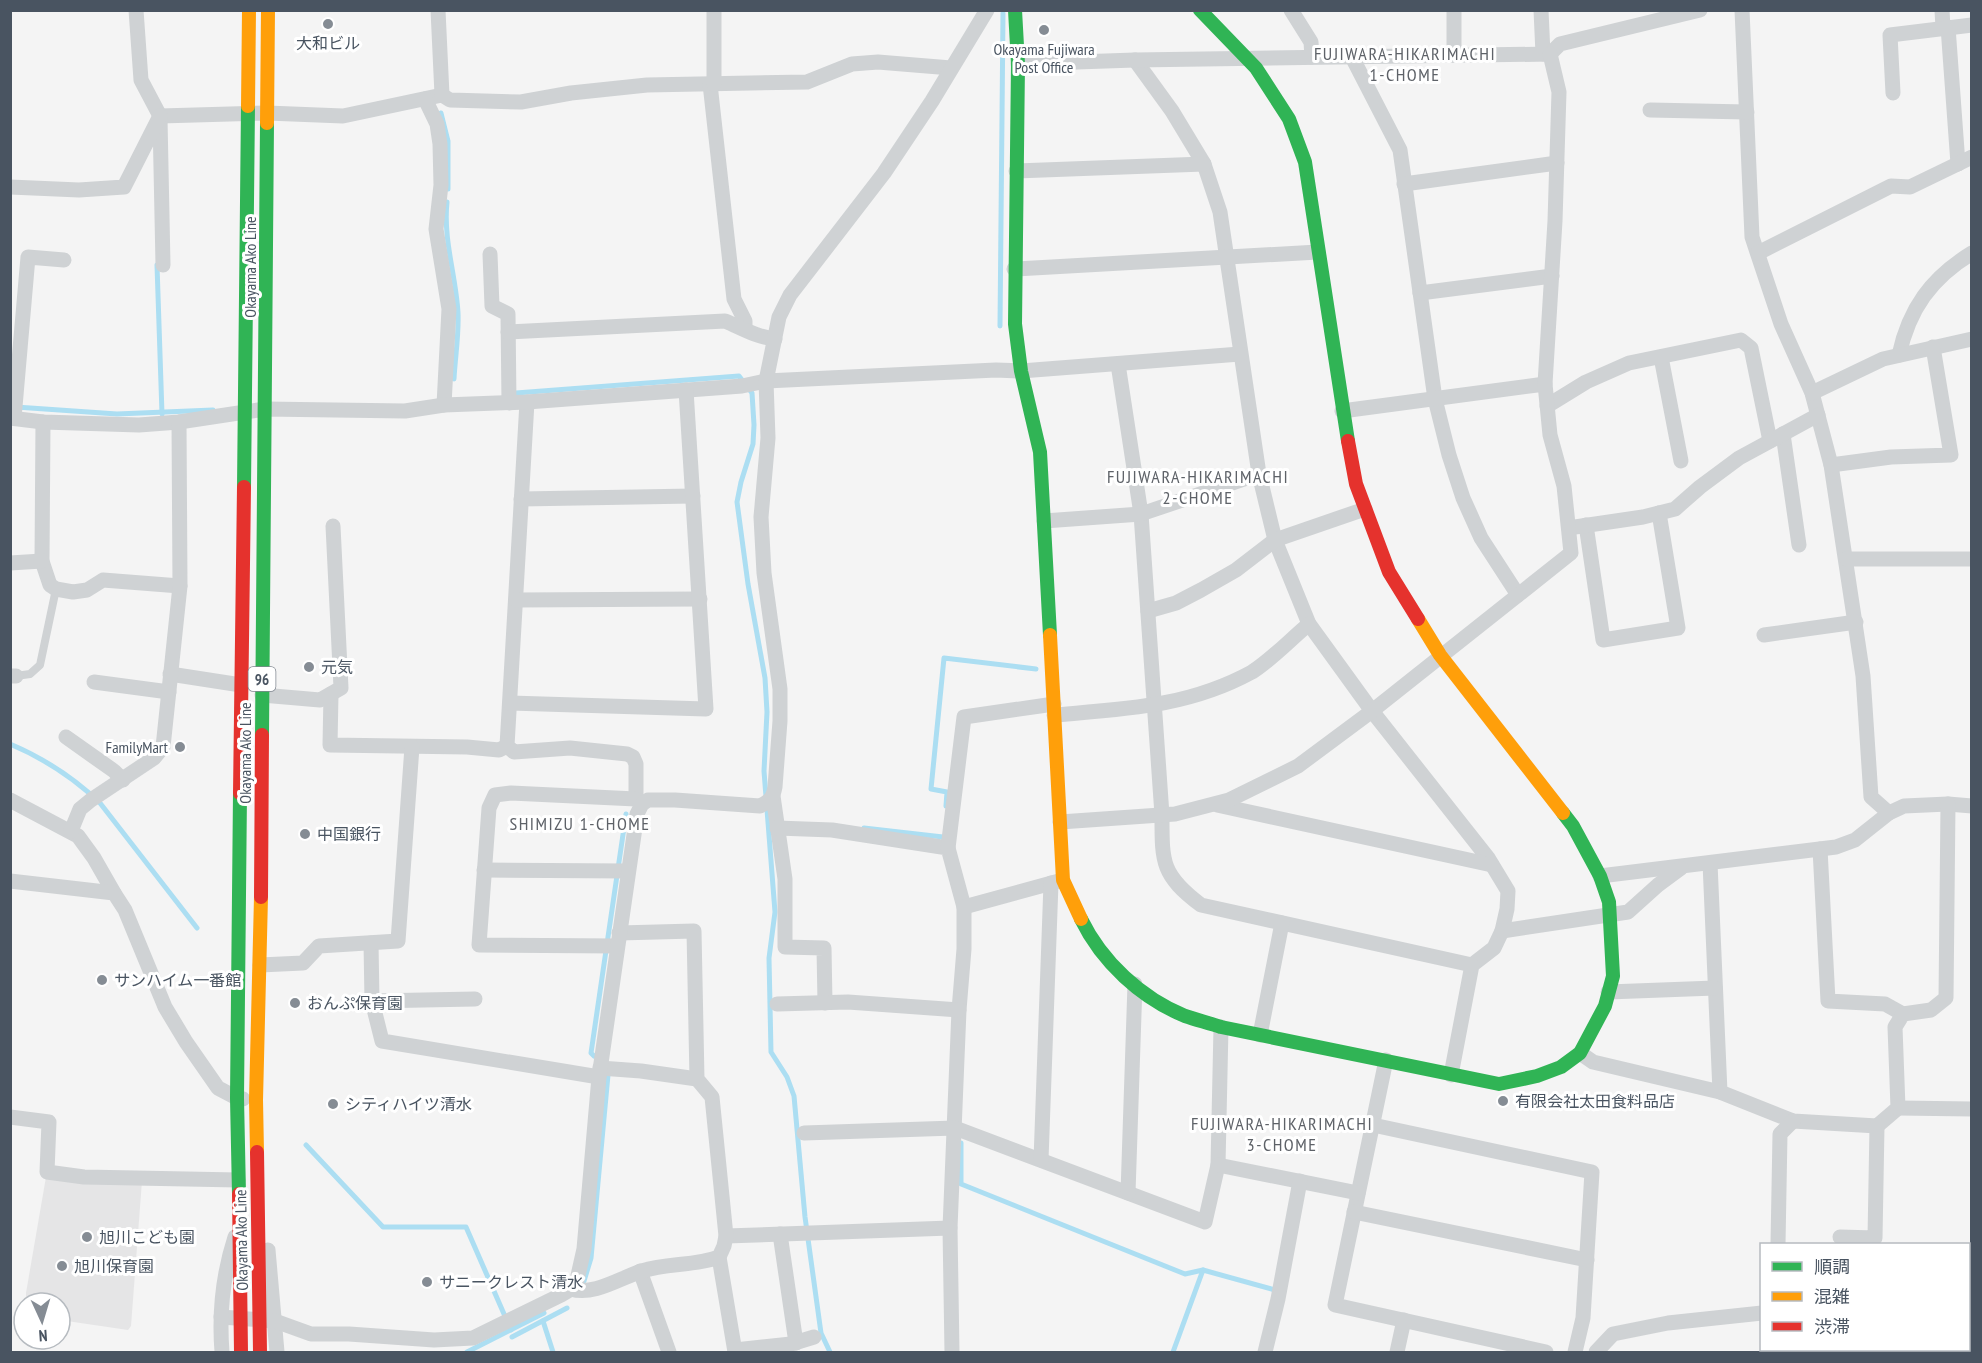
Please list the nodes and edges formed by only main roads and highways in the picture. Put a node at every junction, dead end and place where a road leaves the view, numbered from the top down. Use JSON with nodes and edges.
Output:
{"nodes":[{"id":1,"x":249,"y":10,"type":"edge"},
{"id":2,"x":268,"y":10,"type":"edge"},
{"id":3,"x":1015,"y":10,"type":"edge"},
{"id":4,"x":1200,"y":10,"type":"edge"},
{"id":5,"x":241,"y":1353,"type":"edge"},
{"id":6,"x":260,"y":1353,"type":"edge"}],
"edges":[{"from":1,"to":5,"type":"main road","name":"Okayama Ako Line","number":"96"},
{"from":2,"to":6,"type":"main road","name":"Okayama Ako Line","number":"96"},
{"from":3,"to":4,"type":"main road"}]}
